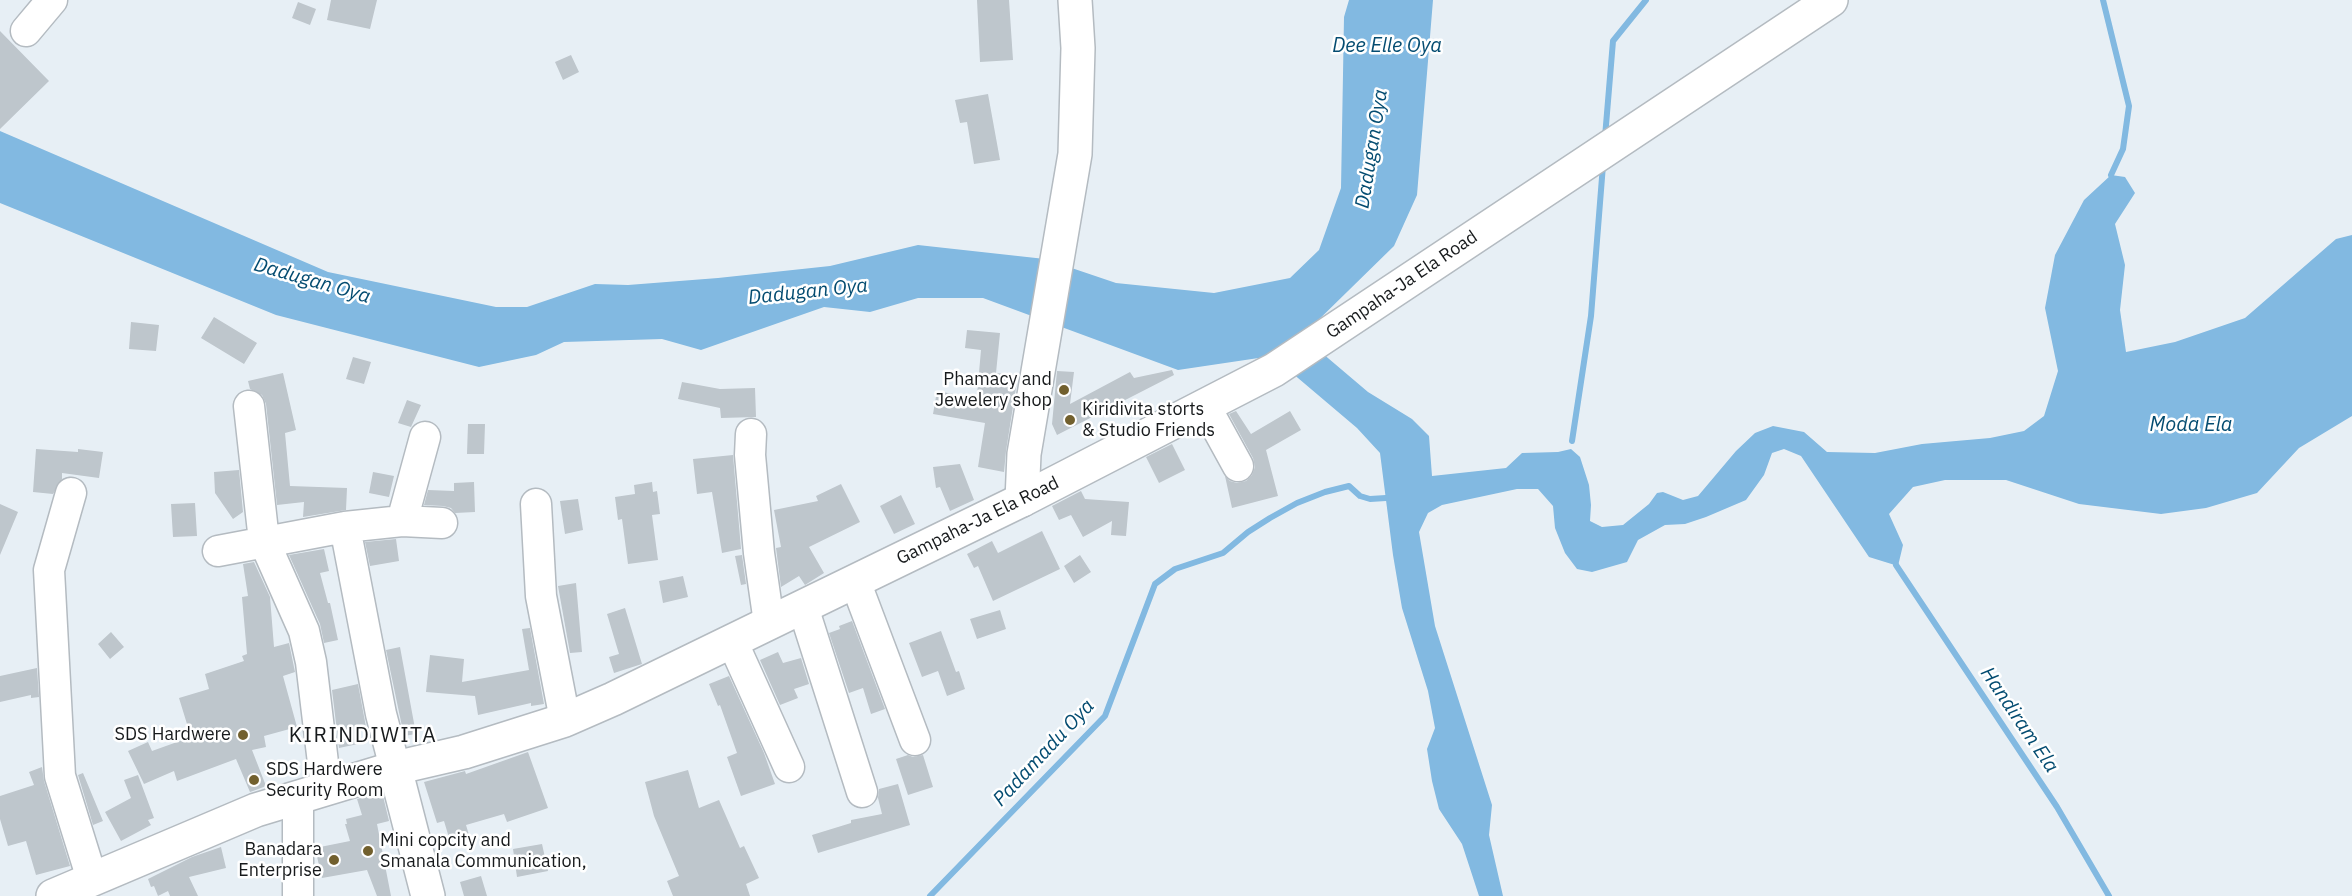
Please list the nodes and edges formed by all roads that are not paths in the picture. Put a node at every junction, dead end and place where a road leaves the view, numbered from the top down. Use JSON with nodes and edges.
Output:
{"nodes":[{"id":1,"x":52,"y":0,"type":"edge"},
{"id":2,"x":1075,"y":0,"type":"edge"},
{"id":3,"x":1831,"y":0,"type":"edge"},
{"id":4,"x":26,"y":31,"type":"dead end"},
{"id":5,"x":249,"y":406,"type":"dead end"},
{"id":6,"x":1205,"y":406,"type":"junction"},
{"id":7,"x":751,"y":434,"type":"dead end"},
{"id":8,"x":425,"y":437,"type":"dead end"},
{"id":9,"x":1238,"y":466,"type":"dead end"},
{"id":10,"x":71,"y":493,"type":"dead end"},
{"id":11,"x":1022,"y":500,"type":"junction"},
{"id":12,"x":536,"y":504,"type":"dead end"},
{"id":13,"x":402,"y":521,"type":"junction"},
{"id":14,"x":442,"y":523,"type":"dead end"},
{"id":15,"x":345,"y":526,"type":"junction"},
{"id":16,"x":264,"y":541,"type":"junction"},
{"id":17,"x":218,"y":551,"type":"dead end"},
{"id":18,"x":855,"y":581,"type":"junction"},
{"id":19,"x":803,"y":607,"type":"junction"},
{"id":20,"x":769,"y":623,"type":"junction"},
{"id":21,"x":732,"y":641,"type":"junction"},
{"id":22,"x":565,"y":720,"type":"junction"},
{"id":23,"x":915,"y":740,"type":"dead end"},
{"id":24,"x":789,"y":767,"type":"dead end"},
{"id":25,"x":395,"y":768,"type":"junction"},
{"id":26,"x":862,"y":792,"type":"dead end"},
{"id":27,"x":312,"y":793,"type":"junction"},
{"id":28,"x":92,"y":879,"type":"junction"},
{"id":29,"x":53,"y":896,"type":"edge"},
{"id":30,"x":298,"y":896,"type":"edge"},
{"id":31,"x":428,"y":896,"type":"edge"}],
"edges":[{"from":1,"to":4,"type":"street"},
{"from":2,"to":11,"type":"main road"},
{"from":3,"to":6,"type":"main road","name":"Gampaha-Ja Ela Road"},
{"from":5,"to":16,"type":"street"},
{"from":6,"to":9,"type":"street"},
{"from":6,"to":11,"type":"main road","name":"Gampaha-Ja Ela Road"},
{"from":7,"to":20,"type":"street"},
{"from":8,"to":13,"type":"street"},
{"from":10,"to":28,"type":"street"},
{"from":11,"to":18,"type":"main road","name":"Gampaha-Ja Ela Road"},
{"from":12,"to":22,"type":"street"},
{"from":13,"to":14,"type":"street"},
{"from":13,"to":15,"type":"street"},
{"from":15,"to":16,"type":"street"},
{"from":15,"to":25,"type":"street"},
{"from":16,"to":17,"type":"street"},
{"from":16,"to":27,"type":"street"},
{"from":18,"to":19,"type":"main road","name":"Gampaha-Ja Ela Road"},
{"from":18,"to":23,"type":"street"},
{"from":19,"to":20,"type":"main road","name":"Gampaha-Ja Ela Road"},
{"from":19,"to":26,"type":"street"},
{"from":20,"to":21,"type":"main road","name":"Gampaha-Ja Ela Road"},
{"from":21,"to":22,"type":"main road","name":"Gampaha-Ja Ela Road"},
{"from":21,"to":24,"type":"street"},
{"from":22,"to":25,"type":"main road","name":"Gampaha-Ja Ela Road"},
{"from":25,"to":27,"type":"main road","name":"Gampaha-Ja Ela Road"},
{"from":25,"to":31,"type":"main road"},
{"from":27,"to":28,"type":"main road","name":"Gampaha-Ja Ela Road"},
{"from":27,"to":30,"type":"street"},
{"from":28,"to":29,"type":"main road","name":"Gampaha-Ja Ela Road"}]}
